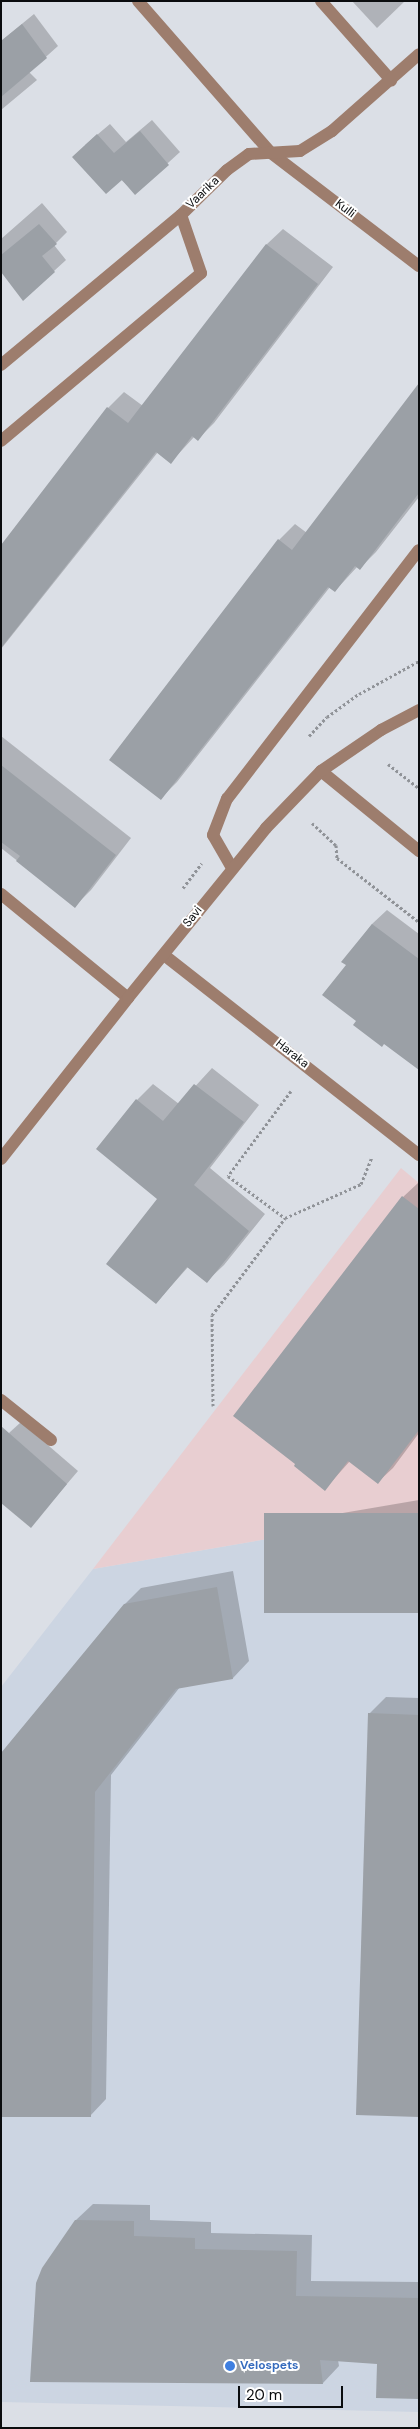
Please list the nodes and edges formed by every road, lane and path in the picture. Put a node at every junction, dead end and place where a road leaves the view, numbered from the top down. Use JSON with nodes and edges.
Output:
{"nodes":[{"id":1,"x":138,"y":1,"type":"edge"},
{"id":2,"x":321,"y":1,"type":"edge"},
{"id":3,"x":419,"y":54,"type":"edge"},
{"id":4,"x":390,"y":80,"type":"junction"},
{"id":5,"x":271,"y":153,"type":"junction"},
{"id":6,"x":181,"y":215,"type":"junction"},
{"id":7,"x":419,"y":266,"type":"edge"},
{"id":8,"x":1,"y":365,"type":"edge"},
{"id":9,"x":1,"y":441,"type":"edge"},
{"id":10,"x":419,"y":550,"type":"edge"},
{"id":11,"x":419,"y":710,"type":"edge"},
{"id":12,"x":388,"y":764,"type":"dead end"},
{"id":13,"x":321,"y":771,"type":"junction"},
{"id":14,"x":419,"y":788,"type":"edge"},
{"id":15,"x":312,"y":823,"type":"dead end"},
{"id":16,"x":419,"y":851,"type":"edge"},
{"id":17,"x":232,"y":868,"type":"junction"},
{"id":18,"x":1,"y":894,"type":"edge"},
{"id":19,"x":419,"y":922,"type":"edge"},
{"id":20,"x":164,"y":955,"type":"junction"},
{"id":21,"x":128,"y":998,"type":"junction"},
{"id":22,"x":291,"y":1091,"type":"dead end"},
{"id":23,"x":419,"y":1155,"type":"edge"},
{"id":24,"x":372,"y":1157,"type":"dead end"},
{"id":25,"x":1,"y":1159,"type":"edge"},
{"id":26,"x":285,"y":1218,"type":"junction"},
{"id":27,"x":1,"y":1400,"type":"edge"},
{"id":28,"x":213,"y":1406,"type":"dead end"},
{"id":29,"x":51,"y":1440,"type":"dead end"}],
"edges":[{"from":1,"to":5,"type":"street","name":"Kulli"},
{"from":2,"to":4,"type":"street"},
{"from":3,"to":4,"type":"street","name":"Vaarika"},
{"from":4,"to":5,"type":"street","name":"Vaarika"},
{"from":5,"to":6,"type":"street","name":"Vaarika"},
{"from":5,"to":7,"type":"street","name":"Kulli"},
{"from":6,"to":8,"type":"street","name":"Vaarika"},
{"from":6,"to":9,"type":"street"},
{"from":10,"to":17,"type":"street"},
{"from":11,"to":13,"type":"street","name":"Savi"},
{"from":12,"to":14,"type":"path"},
{"from":13,"to":16,"type":"street"},
{"from":13,"to":17,"type":"street","name":"Savi"},
{"from":15,"to":19,"type":"path"},
{"from":17,"to":20,"type":"street","name":"Savi"},
{"from":18,"to":21,"type":"street"},
{"from":20,"to":21,"type":"street","name":"Savi"},
{"from":20,"to":23,"type":"street","name":"Haraka"},
{"from":21,"to":25,"type":"street","name":"Savi"},
{"from":22,"to":26,"type":"path"},
{"from":24,"to":26,"type":"path"},
{"from":26,"to":28,"type":"path"},
{"from":27,"to":29,"type":"street"}]}
